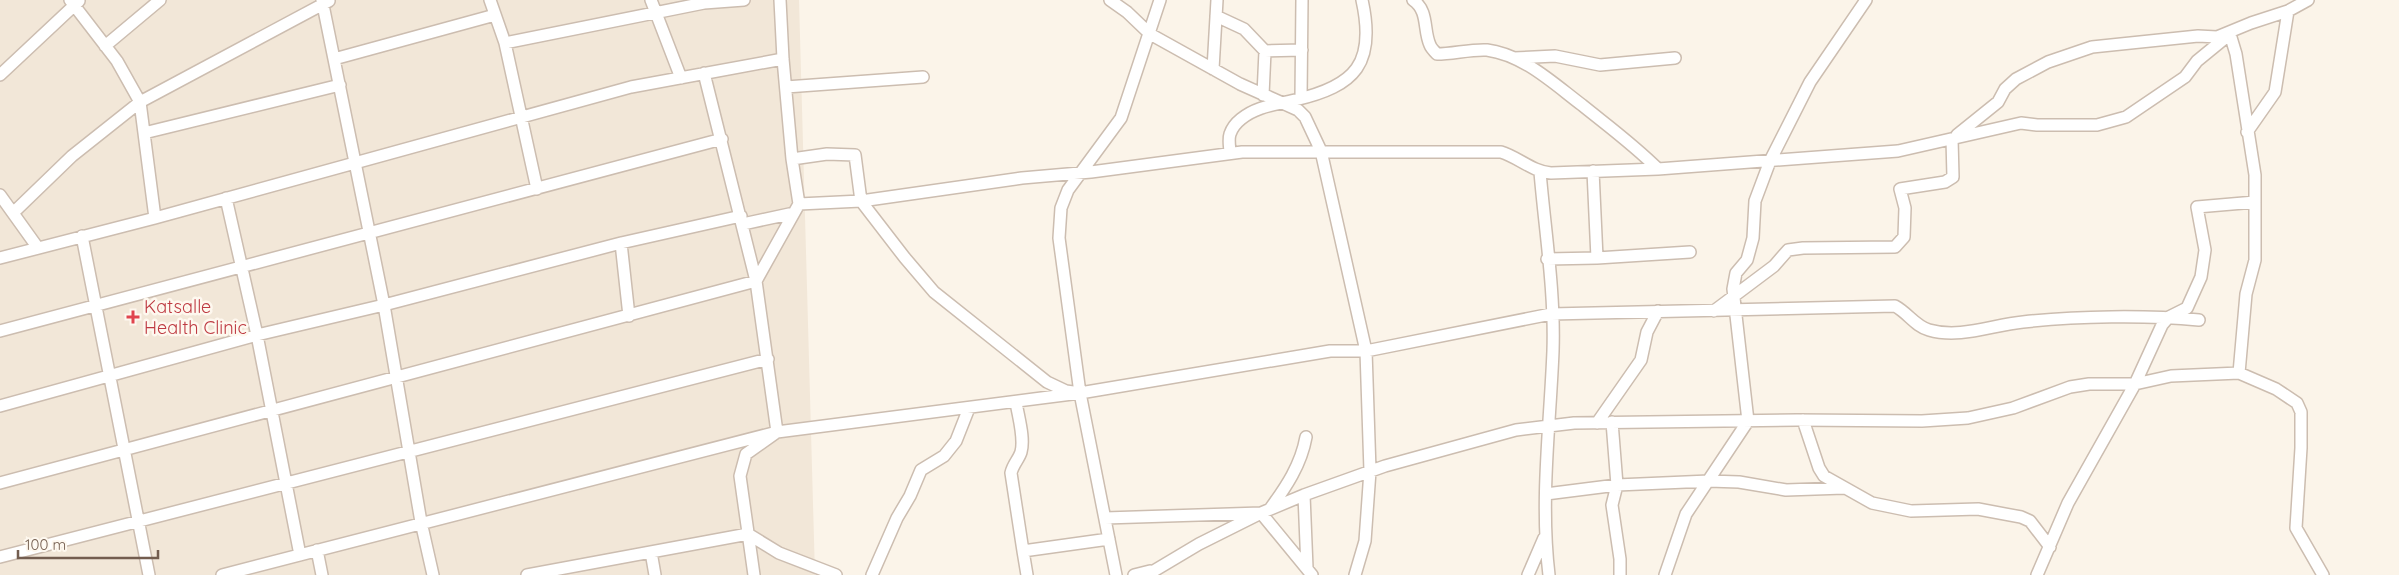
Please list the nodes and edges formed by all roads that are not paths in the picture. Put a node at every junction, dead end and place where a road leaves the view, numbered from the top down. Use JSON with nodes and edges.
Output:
{"nodes":[{"id":1,"x":160,"y":0,"type":"edge"},
{"id":2,"x":490,"y":0,"type":"edge"},
{"id":3,"x":651,"y":0,"type":"edge"},
{"id":4,"x":744,"y":0,"type":"edge"},
{"id":5,"x":780,"y":0,"type":"edge"},
{"id":6,"x":1110,"y":0,"type":"edge"},
{"id":7,"x":1160,"y":0,"type":"edge"},
{"id":8,"x":1217,"y":0,"type":"edge"},
{"id":9,"x":1302,"y":0,"type":"edge"},
{"id":10,"x":1362,"y":0,"type":"edge"},
{"id":11,"x":1414,"y":0,"type":"edge"},
{"id":12,"x":1866,"y":0,"type":"edge"},
{"id":13,"x":2308,"y":0,"type":"edge"},
{"id":14,"x":325,"y":1,"type":"edge"},
{"id":15,"x":75,"y":2,"type":"edge"},
{"id":16,"x":2288,"y":11,"type":"junction"},
{"id":17,"x":655,"y":12,"type":"junction"},
{"id":18,"x":495,"y":15,"type":"junction"},
{"id":19,"x":1216,"y":16,"type":"junction"},
{"id":20,"x":1150,"y":34,"type":"junction"},
{"id":21,"x":2230,"y":34,"type":"junction"},
{"id":22,"x":505,"y":43,"type":"junction"},
{"id":23,"x":105,"y":46,"type":"junction"},
{"id":24,"x":1302,"y":50,"type":"junction"},
{"id":25,"x":1266,"y":51,"type":"junction"},
{"id":26,"x":1514,"y":58,"type":"junction"},
{"id":27,"x":1675,"y":58,"type":"dead end"},
{"id":28,"x":334,"y":59,"type":"junction"},
{"id":29,"x":783,"y":59,"type":"junction"},
{"id":30,"x":1213,"y":69,"type":"junction"},
{"id":31,"x":704,"y":74,"type":"junction"},
{"id":32,"x":0,"y":75,"type":"edge"},
{"id":33,"x":923,"y":76,"type":"dead end"},
{"id":34,"x":681,"y":78,"type":"junction"},
{"id":35,"x":340,"y":85,"type":"junction"},
{"id":36,"x":786,"y":88,"type":"junction"},
{"id":37,"x":1263,"y":95,"type":"junction"},
{"id":38,"x":1301,"y":98,"type":"junction"},
{"id":39,"x":140,"y":102,"type":"junction"},
{"id":40,"x":1282,"y":102,"type":"junction"},
{"id":41,"x":521,"y":118,"type":"junction"},
{"id":42,"x":2247,"y":132,"type":"junction"},
{"id":43,"x":144,"y":133,"type":"junction"},
{"id":44,"x":722,"y":139,"type":"junction"},
{"id":45,"x":1952,"y":139,"type":"junction"},
{"id":46,"x":1321,"y":150,"type":"junction"},
{"id":47,"x":1230,"y":153,"type":"junction"},
{"id":48,"x":792,"y":159,"type":"junction"},
{"id":49,"x":1770,"y":160,"type":"junction"},
{"id":50,"x":356,"y":163,"type":"junction"},
{"id":51,"x":1658,"y":169,"type":"junction"},
{"id":52,"x":1593,"y":171,"type":"junction"},
{"id":53,"x":1540,"y":172,"type":"junction"},
{"id":54,"x":1081,"y":173,"type":"junction"},
{"id":55,"x":537,"y":189,"type":"junction"},
{"id":56,"x":0,"y":195,"type":"edge"},
{"id":57,"x":226,"y":198,"type":"junction"},
{"id":58,"x":860,"y":201,"type":"junction"},
{"id":59,"x":2255,"y":202,"type":"junction"},
{"id":60,"x":796,"y":209,"type":"junction"},
{"id":61,"x":12,"y":213,"type":"junction"},
{"id":62,"x":155,"y":218,"type":"junction"},
{"id":63,"x":742,"y":220,"type":"junction"},
{"id":64,"x":370,"y":233,"type":"junction"},
{"id":65,"x":82,"y":236,"type":"junction"},
{"id":66,"x":621,"y":243,"type":"junction"},
{"id":67,"x":38,"y":248,"type":"junction"},
{"id":68,"x":1690,"y":252,"type":"dead end"},
{"id":69,"x":0,"y":258,"type":"edge"},
{"id":70,"x":1597,"y":258,"type":"junction"},
{"id":71,"x":1547,"y":259,"type":"junction"},
{"id":72,"x":242,"y":267,"type":"junction"},
{"id":73,"x":756,"y":281,"type":"junction"},
{"id":74,"x":1733,"y":295,"type":"junction"},
{"id":75,"x":384,"y":305,"type":"junction"},
{"id":76,"x":96,"y":306,"type":"junction"},
{"id":77,"x":1658,"y":311,"type":"junction"},
{"id":78,"x":1714,"y":311,"type":"junction"},
{"id":79,"x":1734,"y":311,"type":"junction"},
{"id":80,"x":1551,"y":314,"type":"junction"},
{"id":81,"x":629,"y":316,"type":"junction"},
{"id":82,"x":2170,"y":317,"type":"junction"},
{"id":83,"x":2199,"y":320,"type":"dead end"},
{"id":84,"x":0,"y":331,"type":"edge"},
{"id":85,"x":257,"y":335,"type":"junction"},
{"id":86,"x":1366,"y":351,"type":"junction"},
{"id":87,"x":768,"y":359,"type":"junction"},
{"id":88,"x":2239,"y":373,"type":"junction"},
{"id":89,"x":110,"y":376,"type":"junction"},
{"id":90,"x":397,"y":377,"type":"junction"},
{"id":91,"x":2135,"y":384,"type":"junction"},
{"id":92,"x":1080,"y":393,"type":"junction"},
{"id":93,"x":1016,"y":402,"type":"junction"},
{"id":94,"x":0,"y":406,"type":"edge"},
{"id":95,"x":969,"y":408,"type":"junction"},
{"id":96,"x":271,"y":411,"type":"junction"},
{"id":97,"x":1803,"y":420,"type":"junction"},
{"id":98,"x":1748,"y":421,"type":"junction"},
{"id":99,"x":1612,"y":422,"type":"junction"},
{"id":100,"x":1597,"y":423,"type":"junction"},
{"id":101,"x":1548,"y":426,"type":"junction"},
{"id":102,"x":777,"y":432,"type":"junction"},
{"id":103,"x":1306,"y":437,"type":"dead end"},
{"id":104,"x":124,"y":450,"type":"junction"},
{"id":105,"x":409,"y":452,"type":"junction"},
{"id":106,"x":1370,"y":472,"type":"junction"},
{"id":107,"x":1709,"y":481,"type":"junction"},
{"id":108,"x":0,"y":483,"type":"edge"},
{"id":109,"x":285,"y":484,"type":"junction"},
{"id":110,"x":1617,"y":485,"type":"junction"},
{"id":111,"x":1844,"y":488,"type":"junction"},
{"id":112,"x":1546,"y":494,"type":"junction"},
{"id":113,"x":1304,"y":495,"type":"junction"},
{"id":114,"x":1266,"y":511,"type":"junction"},
{"id":115,"x":1105,"y":518,"type":"junction"},
{"id":116,"x":137,"y":522,"type":"junction"},
{"id":117,"x":421,"y":522,"type":"junction"},
{"id":118,"x":748,"y":534,"type":"junction"},
{"id":119,"x":1544,"y":537,"type":"junction"},
{"id":120,"x":1109,"y":539,"type":"junction"},
{"id":121,"x":2050,"y":547,"type":"junction"},
{"id":122,"x":317,"y":550,"type":"junction"},
{"id":123,"x":1023,"y":551,"type":"junction"},
{"id":124,"x":651,"y":552,"type":"junction"},
{"id":125,"x":300,"y":554,"type":"junction"},
{"id":126,"x":0,"y":557,"type":"edge"},
{"id":127,"x":1309,"y":572,"type":"edge"},
{"id":128,"x":545,"y":573,"type":"edge"},
{"id":129,"x":1148,"y":573,"type":"edge"},
{"id":130,"x":149,"y":575,"type":"edge"},
{"id":131,"x":222,"y":575,"type":"edge"},
{"id":132,"x":322,"y":575,"type":"edge"},
{"id":133,"x":433,"y":575,"type":"edge"},
{"id":134,"x":527,"y":575,"type":"edge"},
{"id":135,"x":656,"y":575,"type":"edge"},
{"id":136,"x":754,"y":575,"type":"edge"},
{"id":137,"x":836,"y":575,"type":"edge"},
{"id":138,"x":872,"y":575,"type":"edge"},
{"id":139,"x":1027,"y":575,"type":"edge"},
{"id":140,"x":1116,"y":575,"type":"edge"},
{"id":141,"x":1134,"y":575,"type":"edge"},
{"id":142,"x":1355,"y":575,"type":"edge"},
{"id":143,"x":1528,"y":575,"type":"edge"},
{"id":144,"x":1549,"y":575,"type":"edge"},
{"id":145,"x":1620,"y":575,"type":"edge"},
{"id":146,"x":1665,"y":575,"type":"edge"},
{"id":147,"x":2037,"y":575,"type":"edge"},
{"id":148,"x":2323,"y":575,"type":"edge"}],
"edges":[{"from":1,"to":23,"type":"street"},
{"from":2,"to":18,"type":"street"},
{"from":3,"to":17,"type":"street"},
{"from":4,"to":17,"type":"street"},
{"from":5,"to":29,"type":"street"},
{"from":6,"to":20,"type":"street"},
{"from":7,"to":20,"type":"street"},
{"from":8,"to":19,"type":"street"},
{"from":9,"to":24,"type":"street"},
{"from":10,"to":38,"type":"street"},
{"from":11,"to":26,"type":"street"},
{"from":12,"to":49,"type":"street"},
{"from":13,"to":16,"type":"street"},
{"from":14,"to":28,"type":"street"},
{"from":14,"to":39,"type":"street"},
{"from":15,"to":23,"type":"street"},
{"from":15,"to":32,"type":"street"},
{"from":16,"to":21,"type":"street"},
{"from":16,"to":42,"type":"street"},
{"from":17,"to":22,"type":"street"},
{"from":17,"to":34,"type":"street"},
{"from":18,"to":22,"type":"street"},
{"from":18,"to":28,"type":"street"},
{"from":19,"to":25,"type":"street"},
{"from":19,"to":30,"type":"street"},
{"from":20,"to":30,"type":"street"},
{"from":20,"to":54,"type":"street"},
{"from":21,"to":42,"type":"street"},
{"from":21,"to":45,"type":"street"},
{"from":21,"to":45,"type":"street"},
{"from":22,"to":41,"type":"street"},
{"from":23,"to":39,"type":"street"},
{"from":24,"to":25,"type":"street"},
{"from":24,"to":38,"type":"street"},
{"from":25,"to":37,"type":"street"},
{"from":26,"to":27,"type":"street"},
{"from":26,"to":51,"type":"street"},
{"from":28,"to":35,"type":"street"},
{"from":29,"to":31,"type":"street"},
{"from":29,"to":36,"type":"street"},
{"from":30,"to":37,"type":"street"},
{"from":31,"to":34,"type":"street"},
{"from":31,"to":44,"type":"street"},
{"from":33,"to":36,"type":"street"},
{"from":34,"to":41,"type":"street"},
{"from":35,"to":43,"type":"street"},
{"from":35,"to":50,"type":"street"},
{"from":36,"to":48,"type":"street"},
{"from":37,"to":40,"type":"street"},
{"from":38,"to":40,"type":"street"},
{"from":39,"to":43,"type":"street"},
{"from":39,"to":61,"type":"street"},
{"from":40,"to":46,"type":"street"},
{"from":40,"to":47,"type":"street"},
{"from":41,"to":50,"type":"street"},
{"from":41,"to":55,"type":"street"},
{"from":42,"to":59,"type":"street"},
{"from":43,"to":62,"type":"street"},
{"from":44,"to":55,"type":"street"},
{"from":44,"to":63,"type":"street"},
{"from":45,"to":49,"type":"street"},
{"from":45,"to":74,"type":"street"},
{"from":46,"to":47,"type":"street"},
{"from":46,"to":53,"type":"street"},
{"from":46,"to":86,"type":"street"},
{"from":47,"to":54,"type":"street"},
{"from":48,"to":58,"type":"street"},
{"from":48,"to":60,"type":"street"},
{"from":49,"to":51,"type":"street"},
{"from":49,"to":74,"type":"street"},
{"from":50,"to":57,"type":"street"},
{"from":50,"to":64,"type":"street"},
{"from":51,"to":52,"type":"street"},
{"from":52,"to":53,"type":"street"},
{"from":52,"to":70,"type":"street"},
{"from":53,"to":71,"type":"street"},
{"from":54,"to":58,"type":"street"},
{"from":54,"to":92,"type":"street"},
{"from":55,"to":64,"type":"street"},
{"from":56,"to":61,"type":"street"},
{"from":57,"to":62,"type":"street"},
{"from":57,"to":72,"type":"street"},
{"from":58,"to":60,"type":"street"},
{"from":58,"to":92,"type":"street"},
{"from":59,"to":82,"type":"street"},
{"from":59,"to":88,"type":"street"},
{"from":60,"to":63,"type":"street"},
{"from":60,"to":73,"type":"street"},
{"from":61,"to":67,"type":"street"},
{"from":62,"to":65,"type":"street"},
{"from":63,"to":66,"type":"street"},
{"from":63,"to":73,"type":"street"},
{"from":64,"to":72,"type":"street"},
{"from":64,"to":75,"type":"street"},
{"from":65,"to":67,"type":"street"},
{"from":65,"to":76,"type":"street"},
{"from":66,"to":75,"type":"street"},
{"from":66,"to":81,"type":"street"},
{"from":67,"to":69,"type":"street"},
{"from":68,"to":70,"type":"street"},
{"from":70,"to":71,"type":"street"},
{"from":71,"to":80,"type":"street"},
{"from":72,"to":76,"type":"street"},
{"from":72,"to":85,"type":"street"},
{"from":73,"to":81,"type":"street"},
{"from":73,"to":87,"type":"street"},
{"from":74,"to":78,"type":"street"},
{"from":74,"to":79,"type":"street"},
{"from":75,"to":85,"type":"street"},
{"from":75,"to":90,"type":"street"},
{"from":76,"to":84,"type":"street"},
{"from":76,"to":89,"type":"street"},
{"from":77,"to":78,"type":"street"},
{"from":77,"to":80,"type":"street"},
{"from":77,"to":100,"type":"street"},
{"from":78,"to":79,"type":"street"},
{"from":79,"to":82,"type":"street"},
{"from":79,"to":98,"type":"street"},
{"from":80,"to":86,"type":"street"},
{"from":80,"to":101,"type":"street"},
{"from":81,"to":90,"type":"street"},
{"from":82,"to":83,"type":"street"},
{"from":82,"to":91,"type":"street"},
{"from":85,"to":89,"type":"street"},
{"from":85,"to":96,"type":"street"},
{"from":86,"to":92,"type":"street"},
{"from":86,"to":106,"type":"street"},
{"from":87,"to":102,"type":"street"},
{"from":87,"to":105,"type":"street"},
{"from":88,"to":91,"type":"street"},
{"from":88,"to":148,"type":"street"},
{"from":89,"to":94,"type":"street"},
{"from":89,"to":104,"type":"street"},
{"from":90,"to":96,"type":"street"},
{"from":90,"to":105,"type":"street"},
{"from":91,"to":97,"type":"street"},
{"from":91,"to":121,"type":"street"},
{"from":92,"to":93,"type":"street"},
{"from":92,"to":115,"type":"street"},
{"from":93,"to":95,"type":"street"},
{"from":93,"to":123,"type":"street"},
{"from":95,"to":102,"type":"street"},
{"from":95,"to":138,"type":"street"},
{"from":96,"to":104,"type":"street"},
{"from":96,"to":109,"type":"street"},
{"from":97,"to":98,"type":"street"},
{"from":97,"to":111,"type":"street"},
{"from":98,"to":99,"type":"street"},
{"from":98,"to":107,"type":"street"},
{"from":99,"to":100,"type":"street"},
{"from":99,"to":110,"type":"street"},
{"from":100,"to":101,"type":"street"},
{"from":101,"to":106,"type":"street"},
{"from":101,"to":112,"type":"street"},
{"from":102,"to":117,"type":"street"},
{"from":102,"to":118,"type":"street"},
{"from":103,"to":114,"type":"street"},
{"from":104,"to":108,"type":"street"},
{"from":104,"to":116,"type":"street"},
{"from":105,"to":109,"type":"street"},
{"from":105,"to":117,"type":"street"},
{"from":106,"to":113,"type":"street"},
{"from":106,"to":142,"type":"street"},
{"from":107,"to":110,"type":"street"},
{"from":107,"to":111,"type":"street"},
{"from":107,"to":146,"type":"street"},
{"from":109,"to":116,"type":"street"},
{"from":109,"to":125,"type":"street"},
{"from":110,"to":112,"type":"street"},
{"from":110,"to":145,"type":"street"},
{"from":111,"to":121,"type":"street"},
{"from":112,"to":119,"type":"street"},
{"from":113,"to":114,"type":"street"},
{"from":113,"to":127,"type":"street"},
{"from":114,"to":115,"type":"street"},
{"from":114,"to":127,"type":"street"},
{"from":114,"to":129,"type":"street"},
{"from":115,"to":120,"type":"street"},
{"from":116,"to":126,"type":"street"},
{"from":116,"to":130,"type":"street"},
{"from":117,"to":122,"type":"street"},
{"from":117,"to":133,"type":"street"},
{"from":118,"to":124,"type":"street"},
{"from":118,"to":136,"type":"street"},
{"from":118,"to":137,"type":"street"},
{"from":119,"to":143,"type":"street"},
{"from":119,"to":144,"type":"street"},
{"from":120,"to":123,"type":"street"},
{"from":120,"to":140,"type":"street"},
{"from":121,"to":147,"type":"street"},
{"from":122,"to":125,"type":"street"},
{"from":122,"to":132,"type":"street"},
{"from":123,"to":139,"type":"street"},
{"from":124,"to":128,"type":"street"},
{"from":124,"to":135,"type":"street"},
{"from":125,"to":131,"type":"street"},
{"from":128,"to":134,"type":"street"},
{"from":129,"to":141,"type":"street"}]}
